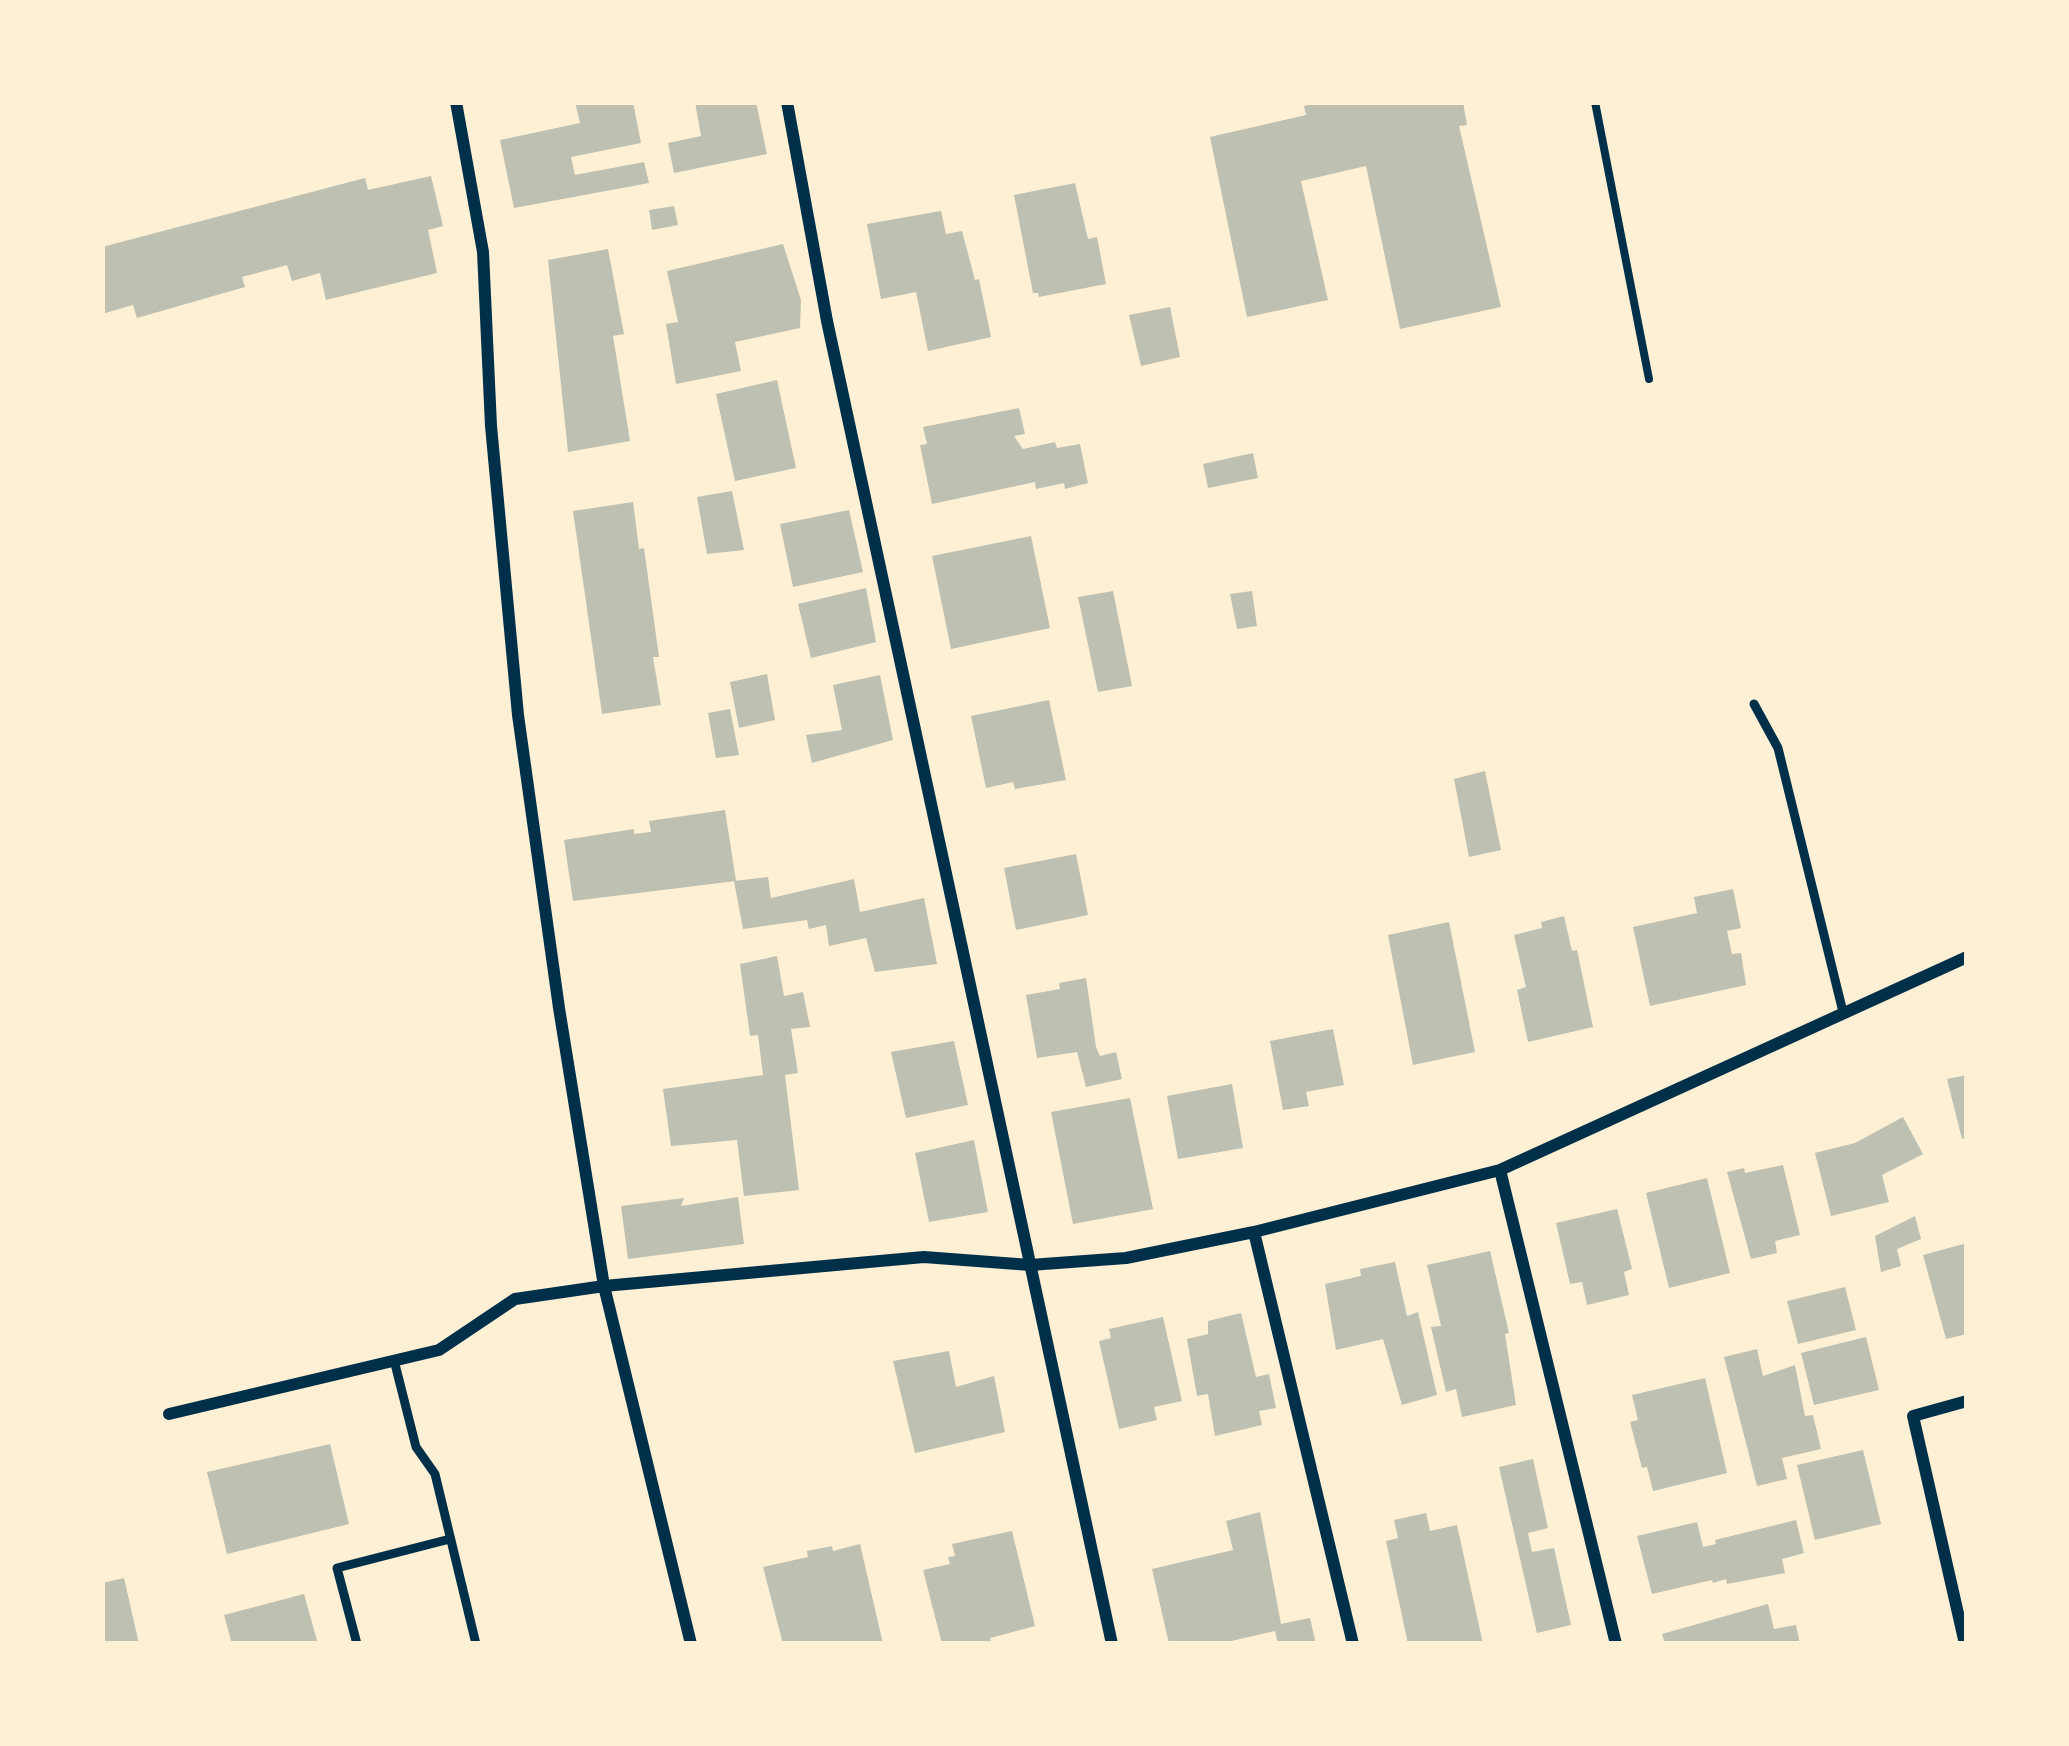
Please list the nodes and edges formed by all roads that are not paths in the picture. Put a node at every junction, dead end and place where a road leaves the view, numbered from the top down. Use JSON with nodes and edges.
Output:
{"nodes":[{"id":1,"x":456,"y":102,"type":"edge"},
{"id":2,"x":787,"y":102,"type":"edge"},
{"id":3,"x":1754,"y":704,"type":"dead end"},
{"id":4,"x":1967,"y":957,"type":"edge"},
{"id":5,"x":1843,"y":1012,"type":"junction"},
{"id":6,"x":1500,"y":1170,"type":"junction"},
{"id":7,"x":1254,"y":1232,"type":"junction"},
{"id":8,"x":1030,"y":1265,"type":"junction"},
{"id":9,"x":604,"y":1286,"type":"junction"},
{"id":10,"x":394,"y":1360,"type":"junction"},
{"id":11,"x":1967,"y":1401,"type":"edge"},
{"id":12,"x":169,"y":1414,"type":"dead end"},
{"id":13,"x":451,"y":1539,"type":"junction"},
{"id":14,"x":357,"y":1644,"type":"edge"},
{"id":15,"x":476,"y":1644,"type":"edge"},
{"id":16,"x":691,"y":1644,"type":"edge"},
{"id":17,"x":1112,"y":1644,"type":"edge"},
{"id":18,"x":1353,"y":1644,"type":"edge"},
{"id":19,"x":1616,"y":1644,"type":"edge"},
{"id":20,"x":1965,"y":1644,"type":"edge"}],
"edges":[{"from":1,"to":9,"type":"street"},
{"from":2,"to":8,"type":"street"},
{"from":3,"to":5,"type":"lane"},
{"from":4,"to":5,"type":"street"},
{"from":5,"to":6,"type":"street"},
{"from":6,"to":7,"type":"street"},
{"from":6,"to":19,"type":"street"},
{"from":7,"to":8,"type":"street"},
{"from":7,"to":18,"type":"street"},
{"from":8,"to":9,"type":"street"},
{"from":8,"to":17,"type":"street"},
{"from":9,"to":10,"type":"street"},
{"from":9,"to":16,"type":"street"},
{"from":10,"to":12,"type":"street"},
{"from":10,"to":13,"type":"lane"},
{"from":11,"to":20,"type":"street"},
{"from":13,"to":14,"type":"lane"},
{"from":13,"to":15,"type":"lane"}]}
